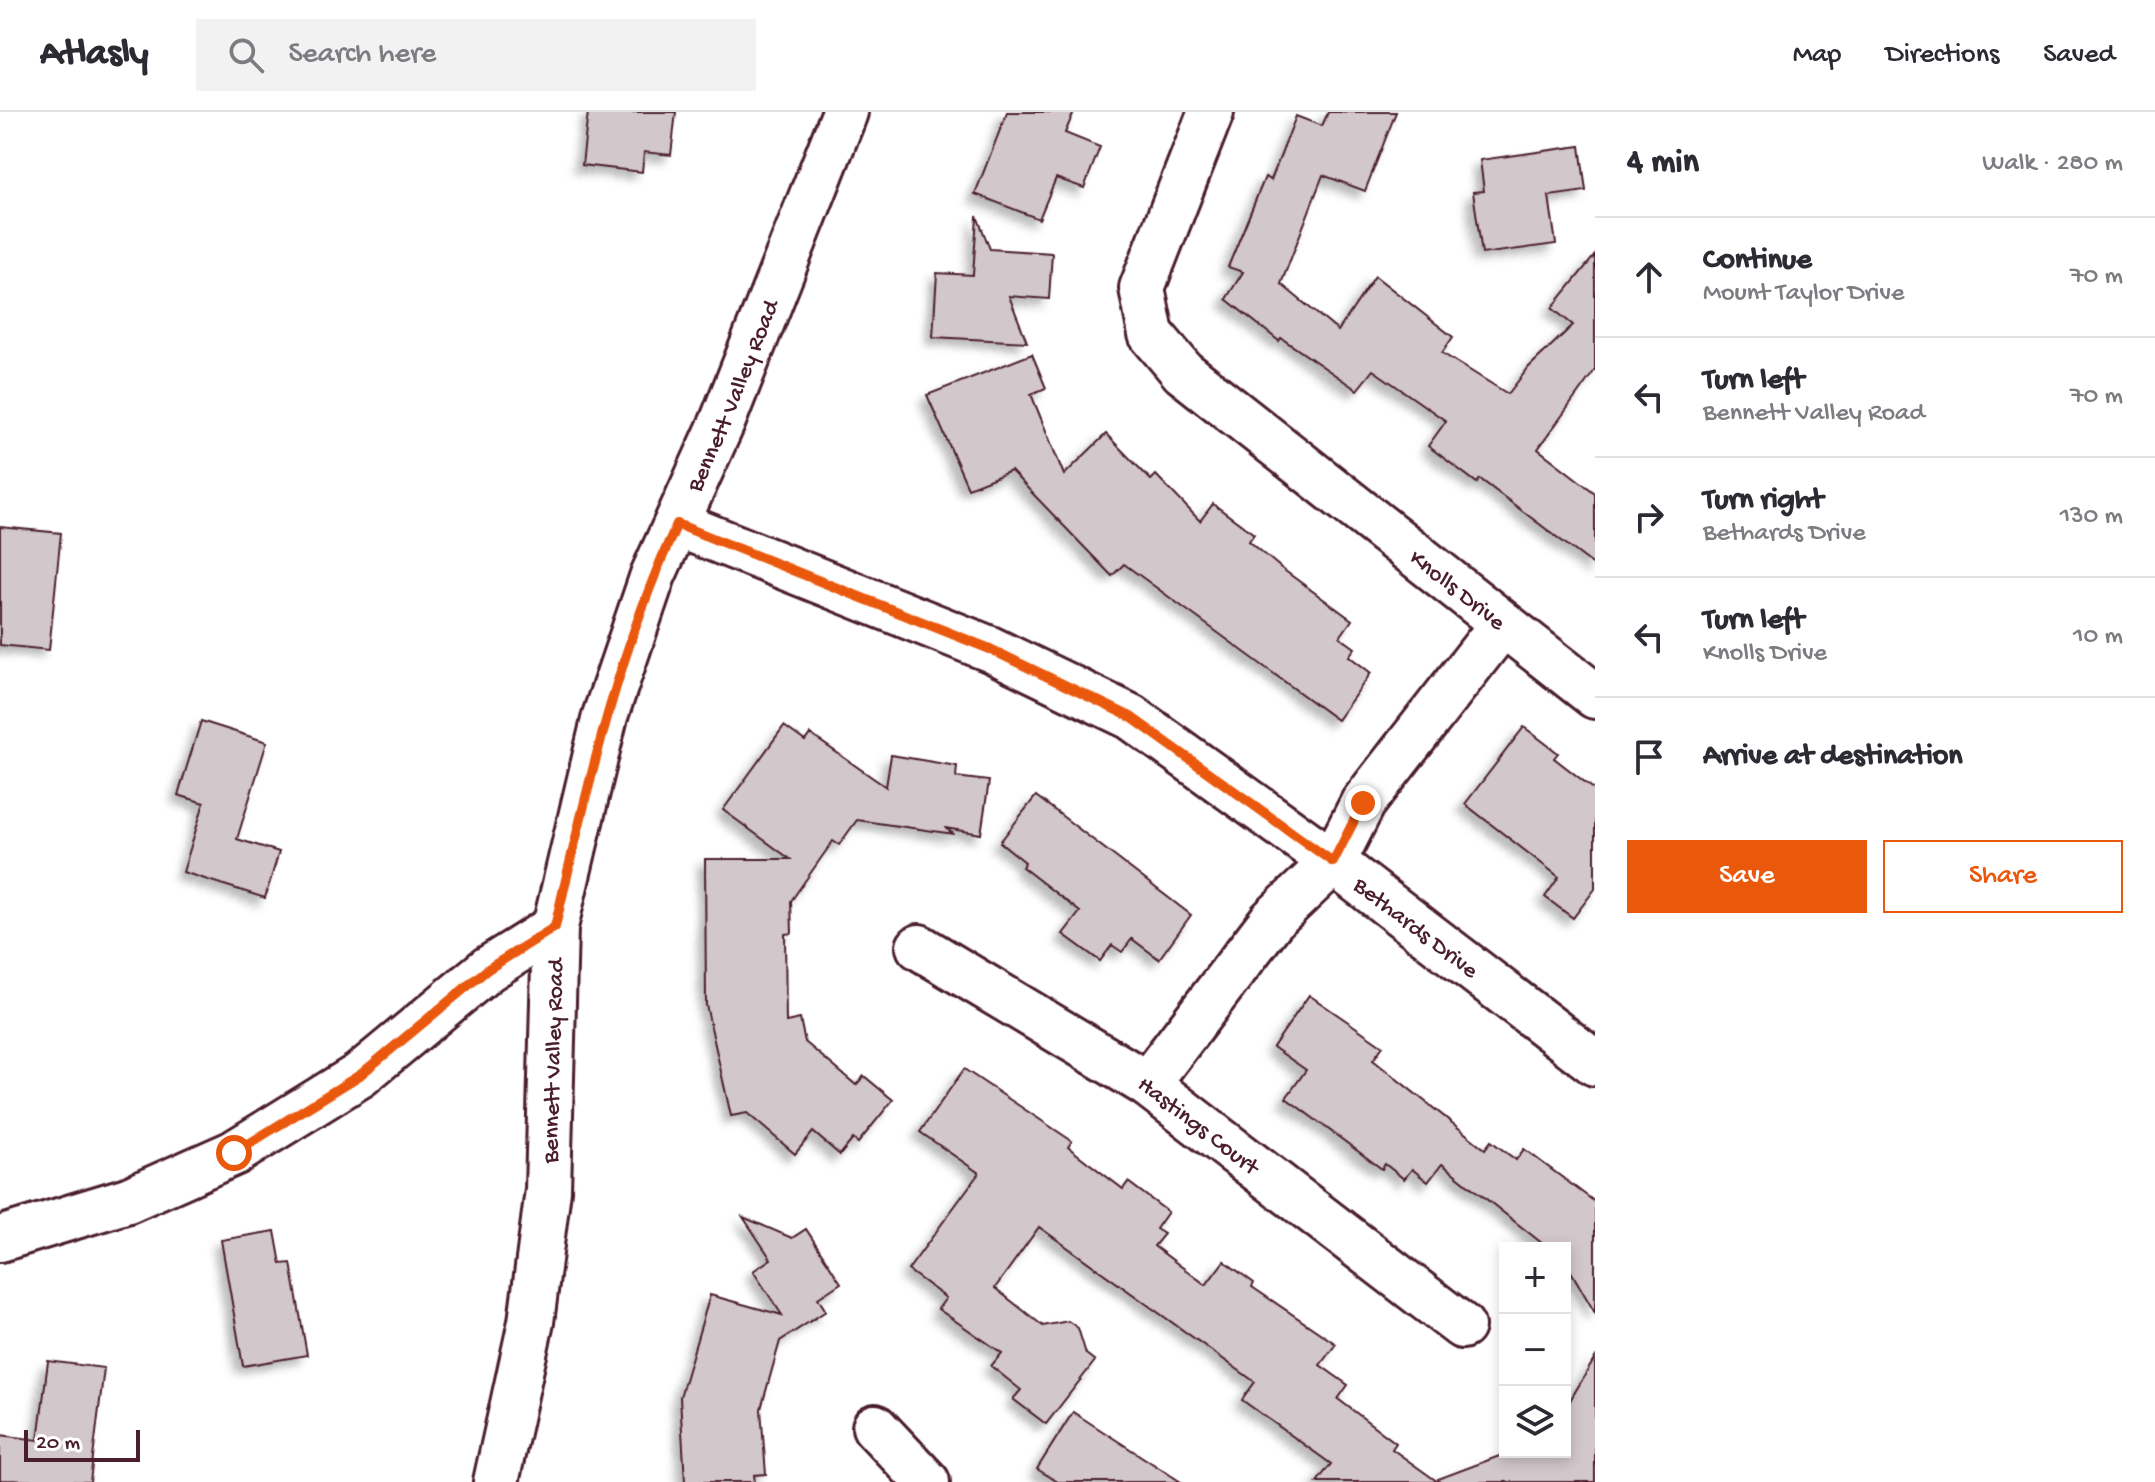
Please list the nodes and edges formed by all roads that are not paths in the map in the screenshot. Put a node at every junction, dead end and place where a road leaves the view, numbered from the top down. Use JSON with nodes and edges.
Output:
{"nodes":[{"id":1,"x":845,"y":112,"type":"edge"},
{"id":2,"x":1211,"y":112,"type":"edge"},
{"id":3,"x":677,"y":524,"type":"junction"},
{"id":4,"x":1501,"y":626,"type":"junction"},
{"id":5,"x":1595,"y":696,"type":"edge"},
{"id":6,"x":1333,"y":862,"type":"junction"},
{"id":7,"x":555,"y":927,"type":"junction"},
{"id":8,"x":919,"y":947,"type":"dead end"},
{"id":9,"x":1595,"y":1063,"type":"edge"},
{"id":10,"x":1147,"y":1084,"type":"junction"},
{"id":11,"x":0,"y":1239,"type":"edge"},
{"id":12,"x":1462,"y":1326,"type":"dead end"},
{"id":13,"x":875,"y":1427,"type":"dead end"},
{"id":14,"x":496,"y":1482,"type":"edge"},
{"id":15,"x":927,"y":1482,"type":"edge"}],
"edges":[{"from":1,"to":3,"type":"street","name":"Bennett Valley Road"},
{"from":2,"to":4,"type":"street","name":"Knolls Drive"},
{"from":3,"to":6,"type":"street","name":"Bethards Drive"},
{"from":3,"to":7,"type":"street","name":"Bennett Valley Road"},
{"from":4,"to":5,"type":"street"},
{"from":4,"to":6,"type":"street","name":"Knolls Drive"},
{"from":6,"to":9,"type":"street","name":"Bethards Drive"},
{"from":6,"to":10,"type":"street","name":"Knolls Drive"},
{"from":7,"to":11,"type":"street"},
{"from":7,"to":14,"type":"street","name":"Bennett Valley Road"},
{"from":8,"to":10,"type":"street","name":"Hastings Court"},
{"from":10,"to":12,"type":"street","name":"Hastings Court"},
{"from":13,"to":15,"type":"street"}]}
